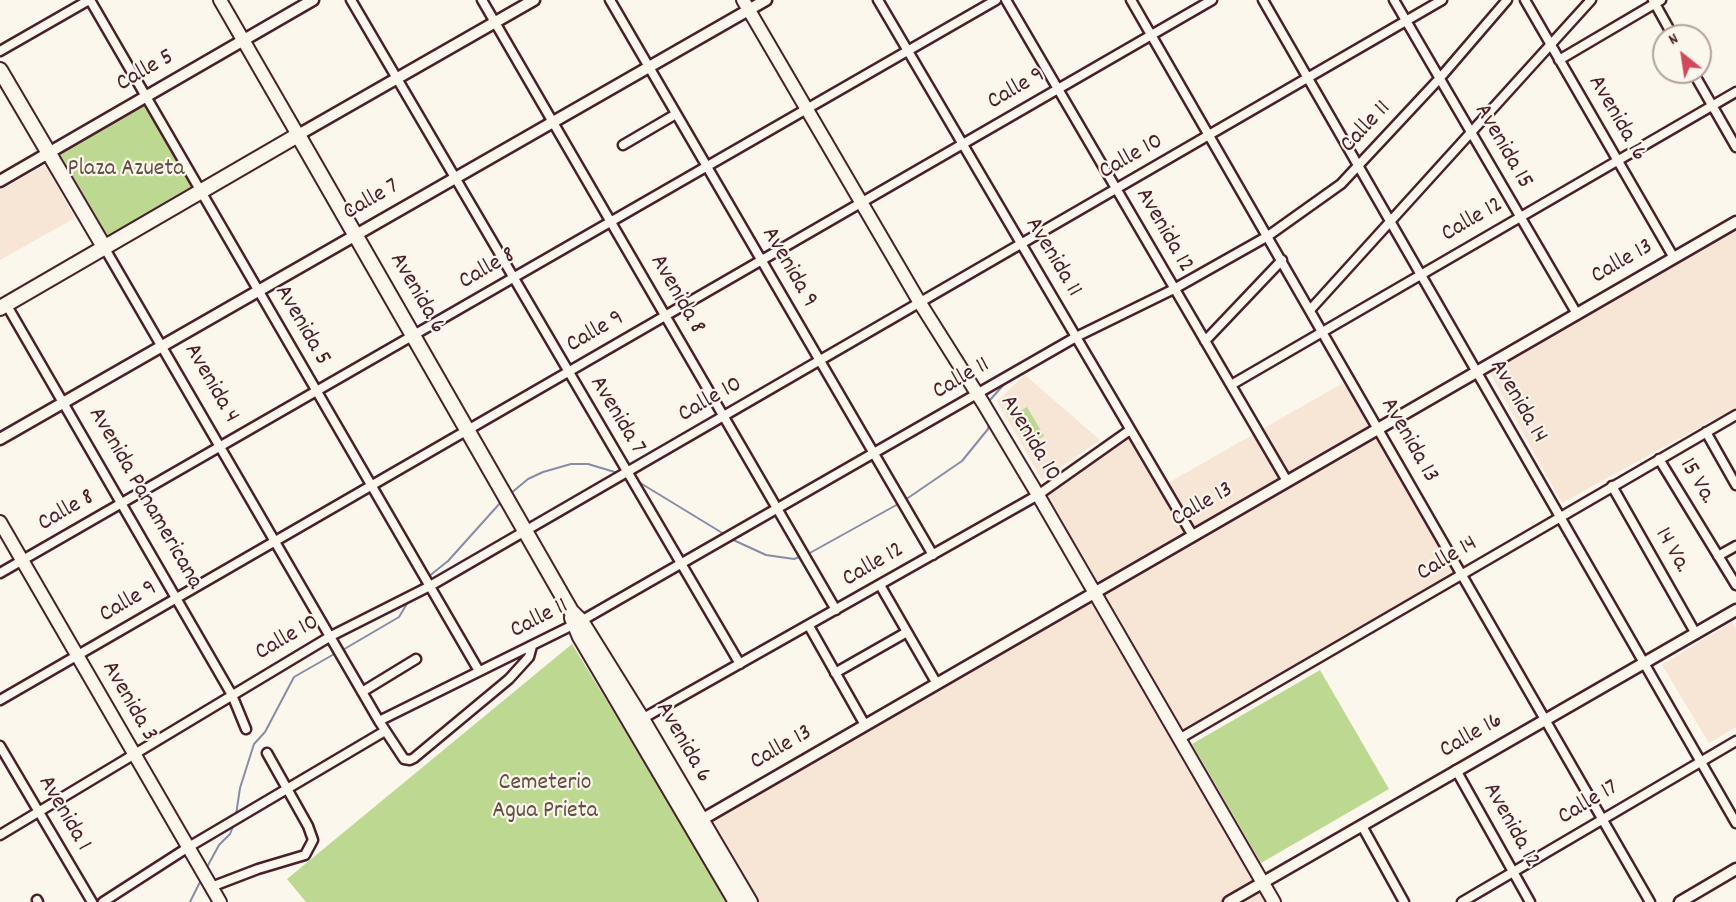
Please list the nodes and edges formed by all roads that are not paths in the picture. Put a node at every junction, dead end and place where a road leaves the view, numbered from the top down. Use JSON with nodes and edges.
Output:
{"nodes":[{"id":1,"x":89,"y":0,"type":"edge"},
{"id":2,"x":220,"y":0,"type":"edge"},
{"id":3,"x":313,"y":0,"type":"edge"},
{"id":4,"x":351,"y":0,"type":"edge"},
{"id":5,"x":482,"y":0,"type":"edge"},
{"id":6,"x":534,"y":0,"type":"edge"},
{"id":7,"x":610,"y":0,"type":"edge"},
{"id":8,"x":766,"y":0,"type":"edge"},
{"id":9,"x":878,"y":0,"type":"edge"},
{"id":10,"x":996,"y":0,"type":"edge"},
{"id":11,"x":1006,"y":0,"type":"edge"},
{"id":12,"x":1131,"y":0,"type":"edge"},
{"id":13,"x":1212,"y":0,"type":"edge"},
{"id":14,"x":1263,"y":0,"type":"edge"},
{"id":15,"x":1395,"y":0,"type":"edge"},
{"id":16,"x":1442,"y":0,"type":"edge"},
{"id":17,"x":1508,"y":0,"type":"edge"},
{"id":18,"x":1525,"y":0,"type":"edge"},
{"id":19,"x":1591,"y":0,"type":"edge"},
{"id":20,"x":1656,"y":1,"type":"edge"},
{"id":21,"x":746,"y":5,"type":"edge"},
{"id":22,"x":1407,"y":21,"type":"junction"},
{"id":23,"x":495,"y":22,"type":"junction"},
{"id":24,"x":1667,"y":24,"type":"edge"},
{"id":25,"x":1152,"y":35,"type":"junction"},
{"id":26,"x":243,"y":40,"type":"junction"},
{"id":27,"x":1551,"y":45,"type":"junction"},
{"id":28,"x":0,"y":51,"type":"edge"},
{"id":29,"x":908,"y":51,"type":"junction"},
{"id":30,"x":1559,"y":60,"type":"junction"},
{"id":31,"x":649,"y":67,"type":"junction"},
{"id":32,"x":0,"y":70,"type":"edge"},
{"id":33,"x":396,"y":78,"type":"junction"},
{"id":34,"x":1308,"y":78,"type":"junction"},
{"id":35,"x":1440,"y":78,"type":"junction"},
{"id":36,"x":1700,"y":84,"type":"edge"},
{"id":37,"x":1058,"y":89,"type":"junction"},
{"id":38,"x":1736,"y":92,"type":"edge"},
{"id":39,"x":146,"y":97,"type":"junction"},
{"id":40,"x":1712,"y":106,"type":"junction"},
{"id":41,"x":807,"y":109,"type":"junction"},
{"id":42,"x":676,"y":114,"type":"junction"},
{"id":43,"x":553,"y":123,"type":"junction"},
{"id":44,"x":1470,"y":131,"type":"junction"},
{"id":45,"x":298,"y":135,"type":"junction"},
{"id":46,"x":1210,"y":135,"type":"junction"},
{"id":47,"x":962,"y":144,"type":"junction"},
{"id":48,"x":623,"y":145,"type":"dead end"},
{"id":49,"x":1736,"y":147,"type":"edge"},
{"id":50,"x":48,"y":153,"type":"junction"},
{"id":51,"x":1618,"y":160,"type":"junction"},
{"id":52,"x":1358,"y":165,"type":"junction"},
{"id":53,"x":707,"y":166,"type":"junction"},
{"id":54,"x":454,"y":178,"type":"junction"},
{"id":55,"x":0,"y":181,"type":"edge"},
{"id":56,"x":1116,"y":189,"type":"junction"},
{"id":57,"x":200,"y":192,"type":"junction"},
{"id":58,"x":861,"y":202,"type":"junction"},
{"id":59,"x":1520,"y":217,"type":"junction"},
{"id":60,"x":1391,"y":221,"type":"junction"},
{"id":61,"x":611,"y":222,"type":"junction"},
{"id":62,"x":1736,"y":222,"type":"edge"},
{"id":63,"x":356,"y":234,"type":"junction"},
{"id":64,"x":1268,"y":236,"type":"junction"},
{"id":65,"x":1021,"y":244,"type":"junction"},
{"id":66,"x":104,"y":247,"type":"junction"},
{"id":67,"x":1674,"y":258,"type":"junction"},
{"id":68,"x":761,"y":260,"type":"junction"},
{"id":69,"x":1282,"y":260,"type":"junction"},
{"id":70,"x":1421,"y":274,"type":"junction"},
{"id":71,"x":513,"y":278,"type":"junction"},
{"id":72,"x":1174,"y":289,"type":"junction"},
{"id":73,"x":258,"y":290,"type":"junction"},
{"id":74,"x":2,"y":301,"type":"edge"},
{"id":75,"x":920,"y":303,"type":"junction"},
{"id":76,"x":1310,"y":310,"type":"junction"},
{"id":77,"x":1576,"y":314,"type":"junction"},
{"id":78,"x":665,"y":316,"type":"junction"},
{"id":79,"x":1323,"y":331,"type":"junction"},
{"id":80,"x":414,"y":335,"type":"junction"},
{"id":81,"x":1076,"y":337,"type":"junction"},
{"id":82,"x":1205,"y":341,"type":"junction"},
{"id":83,"x":162,"y":346,"type":"junction"},
{"id":84,"x":819,"y":361,"type":"junction"},
{"id":85,"x":1477,"y":371,"type":"junction"},
{"id":86,"x":567,"y":372,"type":"junction"},
{"id":87,"x":1231,"y":384,"type":"junction"},
{"id":88,"x":317,"y":391,"type":"junction"},
{"id":89,"x":980,"y":398,"type":"junction"},
{"id":90,"x":63,"y":403,"type":"junction"},
{"id":91,"x":1736,"y":415,"type":"edge"},
{"id":92,"x":724,"y":416,"type":"junction"},
{"id":93,"x":1378,"y":428,"type":"junction"},
{"id":94,"x":468,"y":429,"type":"junction"},
{"id":95,"x":1130,"y":430,"type":"junction"},
{"id":96,"x":1706,"y":432,"type":"junction"},
{"id":97,"x":0,"y":439,"type":"edge"},
{"id":98,"x":220,"y":447,"type":"junction"},
{"id":99,"x":874,"y":454,"type":"junction"},
{"id":100,"x":1659,"y":459,"type":"junction"},
{"id":101,"x":627,"y":472,"type":"junction"},
{"id":102,"x":1287,"y":481,"type":"junction"},
{"id":103,"x":1736,"y":484,"type":"edge"},
{"id":104,"x":371,"y":485,"type":"junction"},
{"id":105,"x":1612,"y":486,"type":"junction"},
{"id":106,"x":1038,"y":495,"type":"junction"},
{"id":107,"x":122,"y":503,"type":"junction"},
{"id":108,"x":776,"y":508,"type":"junction"},
{"id":109,"x":1560,"y":516,"type":"junction"},
{"id":110,"x":0,"y":522,"type":"edge"},
{"id":111,"x":526,"y":529,"type":"junction"},
{"id":112,"x":1192,"y":536,"type":"junction"},
{"id":113,"x":275,"y":541,"type":"junction"},
{"id":114,"x":1736,"y":546,"type":"edge"},
{"id":115,"x":933,"y":555,"type":"junction"},
{"id":116,"x":1718,"y":556,"type":"junction"},
{"id":117,"x":22,"y":560,"type":"junction"},
{"id":118,"x":680,"y":563,"type":"junction"},
{"id":119,"x":0,"y":573,"type":"edge"},
{"id":120,"x":1462,"y":575,"type":"junction"},
{"id":121,"x":880,"y":585,"type":"junction"},
{"id":122,"x":1736,"y":585,"type":"edge"},
{"id":123,"x":430,"y":586,"type":"junction"},
{"id":124,"x":1095,"y":592,"type":"junction"},
{"id":125,"x":176,"y":598,"type":"junction"},
{"id":126,"x":836,"y":610,"type":"junction"},
{"id":127,"x":1736,"y":610,"type":"edge"},
{"id":128,"x":575,"y":619,"type":"junction"},
{"id":129,"x":809,"y":626,"type":"junction"},
{"id":130,"x":907,"y":632,"type":"junction"},
{"id":131,"x":1696,"y":634,"type":"junction"},
{"id":132,"x":332,"y":638,"type":"junction"},
{"id":133,"x":532,"y":646,"type":"junction"},
{"id":134,"x":78,"y":655,"type":"junction"},
{"id":135,"x":416,"y":659,"type":"dead end"},
{"id":136,"x":740,"y":664,"type":"junction"},
{"id":137,"x":1645,"y":664,"type":"junction"},
{"id":138,"x":479,"y":671,"type":"junction"},
{"id":139,"x":835,"y":673,"type":"junction"},
{"id":140,"x":937,"y":684,"type":"junction"},
{"id":141,"x":362,"y":692,"type":"junction"},
{"id":142,"x":232,"y":695,"type":"junction"},
{"id":143,"x":0,"y":699,"type":"edge"},
{"id":144,"x":1545,"y":720,"type":"junction"},
{"id":145,"x":379,"y":721,"type":"junction"},
{"id":146,"x":637,"y":723,"type":"junction"},
{"id":147,"x":865,"y":725,"type":"junction"},
{"id":148,"x":246,"y":729,"type":"dead end"},
{"id":149,"x":385,"y":731,"type":"junction"},
{"id":150,"x":1179,"y":739,"type":"junction"},
{"id":151,"x":1736,"y":741,"type":"edge"},
{"id":152,"x":0,"y":746,"type":"edge"},
{"id":153,"x":267,"y":753,"type":"dead end"},
{"id":154,"x":134,"y":754,"type":"junction"},
{"id":155,"x":1701,"y":762,"type":"junction"},
{"id":156,"x":10,"y":763,"type":"junction"},
{"id":157,"x":0,"y":768,"type":"edge"},
{"id":158,"x":1456,"y":770,"type":"junction"},
{"id":159,"x":286,"y":791,"type":"junction"},
{"id":160,"x":39,"y":812,"type":"junction"},
{"id":161,"x":1603,"y":819,"type":"junction"},
{"id":162,"x":696,"y":823,"type":"junction"},
{"id":163,"x":1736,"y":824,"type":"edge"},
{"id":164,"x":1362,"y":826,"type":"junction"},
{"id":165,"x":0,"y":835,"type":"edge"},
{"id":166,"x":187,"y":848,"type":"junction"},
{"id":167,"x":1736,"y":869,"type":"edge"},
{"id":168,"x":1514,"y":872,"type":"junction"},
{"id":169,"x":206,"y":879,"type":"junction"},
{"id":170,"x":1263,"y":882,"type":"junction"},
{"id":171,"x":92,"y":902,"type":"edge"},
{"id":172,"x":103,"y":902,"type":"edge"},
{"id":173,"x":220,"y":902,"type":"edge"},
{"id":174,"x":736,"y":902,"type":"edge"},
{"id":175,"x":750,"y":902,"type":"edge"},
{"id":176,"x":1229,"y":902,"type":"edge"},
{"id":177,"x":1274,"y":902,"type":"edge"},
{"id":178,"x":1404,"y":902,"type":"edge"},
{"id":179,"x":1462,"y":902,"type":"edge"},
{"id":180,"x":1530,"y":902,"type":"edge"},
{"id":181,"x":1650,"y":902,"type":"edge"},
{"id":182,"x":1680,"y":902,"type":"edge"}],
"edges":[{"from":1,"to":28,"type":"street"},
{"from":1,"to":39,"type":"street","name":"Avenida 5"},
{"from":2,"to":26,"type":"main road","name":"Avenida 6"},
{"from":3,"to":26,"type":"street","name":"Calle 5"},
{"from":4,"to":33,"type":"street","name":"Avenida 7"},
{"from":5,"to":23,"type":"street","name":"Avenida 8"},
{"from":6,"to":23,"type":"street"},
{"from":7,"to":31,"type":"street","name":"Avenida 9"},
{"from":8,"to":21,"type":"street","name":"Calle 7"},
{"from":9,"to":29,"type":"street","name":"Avenida 11"},
{"from":10,"to":29,"type":"street","name":"Calle 8"},
{"from":11,"to":37,"type":"street","name":"Avenida 12"},
{"from":12,"to":25,"type":"street","name":"Avenida 13"},
{"from":13,"to":25,"type":"street","name":"Calle 9"},
{"from":14,"to":34,"type":"street","name":"Avenida 14"},
{"from":15,"to":22,"type":"street","name":"Avenida 15"},
{"from":16,"to":22,"type":"street","name":"Calle 10"},
{"from":17,"to":35,"type":"street","name":"Calle 11"},
{"from":18,"to":27,"type":"street","name":"Avenida 16"},
{"from":19,"to":27,"type":"street"},
{"from":20,"to":24,"type":"street"},
{"from":20,"to":30,"type":"street"},
{"from":21,"to":31,"type":"street","name":"Calle 7"},
{"from":21,"to":41,"type":"main road","name":"Avenida 10"},
{"from":22,"to":34,"type":"street","name":"Calle 10"},
{"from":22,"to":35,"type":"street","name":"Avenida 15"},
{"from":23,"to":33,"type":"street"},
{"from":23,"to":43,"type":"street","name":"Avenida 8"},
{"from":25,"to":37,"type":"street","name":"Calle 9"},
{"from":25,"to":46,"type":"street","name":"Avenida 13"},
{"from":26,"to":39,"type":"street","name":"Calle 5"},
{"from":26,"to":45,"type":"main road","name":"Avenida 6"},
{"from":27,"to":30,"type":"street","name":"Avenida 16"},
{"from":27,"to":44,"type":"street"},
{"from":29,"to":41,"type":"street","name":"Calle 8"},
{"from":29,"to":47,"type":"street","name":"Avenida 11"},
{"from":30,"to":51,"type":"street","name":"Avenida 16"},
{"from":31,"to":42,"type":"street","name":"Avenida 9"},
{"from":31,"to":43,"type":"street","name":"Calle 7"},
{"from":32,"to":50,"type":"main road","name":"Avenida 4"},
{"from":33,"to":45,"type":"street"},
{"from":33,"to":54,"type":"street","name":"Avenida 7"},
{"from":34,"to":46,"type":"street","name":"Calle 10"},
{"from":34,"to":52,"type":"street","name":"Avenida 14"},
{"from":35,"to":44,"type":"street","name":"Avenida 15"},
{"from":35,"to":52,"type":"street","name":"Calle 11"},
{"from":36,"to":40,"type":"street"},
{"from":37,"to":47,"type":"street","name":"Calle 9"},
{"from":37,"to":56,"type":"street","name":"Avenida 12"},
{"from":38,"to":40,"type":"street","name":"Calle 12"},
{"from":39,"to":50,"type":"street","name":"Calle 5"},
{"from":39,"to":57,"type":"street","name":"Avenida 5"},
{"from":40,"to":49,"type":"street"},
{"from":40,"to":51,"type":"street","name":"Calle 12"},
{"from":41,"to":53,"type":"street","name":"Calle 8"},
{"from":41,"to":58,"type":"main road","name":"Avenida 10"},
{"from":42,"to":48,"type":"street"},
{"from":42,"to":53,"type":"street","name":"Avenida 9"},
{"from":43,"to":54,"type":"street","name":"Calle 7"},
{"from":43,"to":61,"type":"street","name":"Avenida 8"},
{"from":44,"to":59,"type":"street","name":"Avenida 15"},
{"from":44,"to":60,"type":"street"},
{"from":45,"to":57,"type":"main road"},
{"from":45,"to":63,"type":"main road","name":"Avenida 6"},
{"from":46,"to":56,"type":"street","name":"Calle 10"},
{"from":46,"to":64,"type":"street","name":"Avenida 13"},
{"from":47,"to":58,"type":"street","name":"Calle 9"},
{"from":47,"to":65,"type":"street","name":"Avenida 11"},
{"from":50,"to":55,"type":"street","name":"Calle 5"},
{"from":50,"to":66,"type":"main road","name":"Avenida 4"},
{"from":51,"to":59,"type":"street","name":"Calle 12"},
{"from":51,"to":67,"type":"street","name":"Avenida 16"},
{"from":52,"to":60,"type":"street","name":"Avenida 14"},
{"from":52,"to":64,"type":"street","name":"Calle 11"},
{"from":53,"to":61,"type":"street","name":"Calle 8"},
{"from":53,"to":68,"type":"street","name":"Avenida 9"},
{"from":54,"to":63,"type":"street","name":"Calle 7"},
{"from":54,"to":71,"type":"street","name":"Avenida 7"},
{"from":56,"to":65,"type":"street","name":"Calle 10"},
{"from":56,"to":72,"type":"street","name":"Avenida 12"},
{"from":57,"to":66,"type":"main road"},
{"from":57,"to":73,"type":"street","name":"Avenida 5"},
{"from":58,"to":68,"type":"street","name":"Calle 9"},
{"from":58,"to":75,"type":"main road","name":"Avenida 10"},
{"from":59,"to":70,"type":"street","name":"Calle 12"},
{"from":59,"to":77,"type":"street","name":"Avenida 15"},
{"from":60,"to":70,"type":"street","name":"Avenida 14"},
{"from":60,"to":76,"type":"street"},
{"from":61,"to":71,"type":"street","name":"Calle 8"},
{"from":61,"to":78,"type":"street","name":"Avenida 8"},
{"from":62,"to":67,"type":"street","name":"Calle 13"},
{"from":63,"to":73,"type":"street","name":"Calle 7"},
{"from":63,"to":80,"type":"main road","name":"Avenida 6"},
{"from":64,"to":69,"type":"street","name":"Avenida 13"},
{"from":64,"to":72,"type":"street","name":"Calle 11"},
{"from":65,"to":75,"type":"street","name":"Calle 10"},
{"from":65,"to":81,"type":"street","name":"Avenida 11"},
{"from":66,"to":74,"type":"main road"},
{"from":66,"to":83,"type":"street","name":"Avenida 4"},
{"from":67,"to":77,"type":"street","name":"Calle 13"},
{"from":68,"to":78,"type":"street","name":"Calle 9"},
{"from":68,"to":84,"type":"street","name":"Avenida 9"},
{"from":69,"to":76,"type":"street","name":"Avenida 13"},
{"from":69,"to":82,"type":"street"},
{"from":70,"to":79,"type":"street","name":"Calle 12"},
{"from":70,"to":85,"type":"street","name":"Avenida 14"},
{"from":71,"to":80,"type":"street","name":"Calle 8"},
{"from":71,"to":86,"type":"street","name":"Avenida 7"},
{"from":72,"to":81,"type":"street","name":"Calle 11"},
{"from":72,"to":82,"type":"street","name":"Avenida 12"},
{"from":73,"to":83,"type":"street","name":"Calle 7"},
{"from":73,"to":88,"type":"street","name":"Avenida 5"},
{"from":74,"to":90,"type":"street","name":"Avenida Panamericana"},
{"from":75,"to":84,"type":"street","name":"Calle 10"},
{"from":75,"to":89,"type":"main road","name":"Avenida 10"},
{"from":76,"to":79,"type":"street","name":"Avenida 13"},
{"from":77,"to":85,"type":"street","name":"Calle 13"},
{"from":78,"to":86,"type":"street","name":"Calle 9"},
{"from":78,"to":92,"type":"street","name":"Avenida 8"},
{"from":79,"to":87,"type":"street","name":"Calle 12"},
{"from":79,"to":93,"type":"street","name":"Avenida 13"},
{"from":80,"to":88,"type":"street","name":"Calle 8"},
{"from":80,"to":94,"type":"main road","name":"Avenida 6"},
{"from":81,"to":89,"type":"street","name":"Calle 11"},
{"from":81,"to":95,"type":"street","name":"Avenida 11"},
{"from":82,"to":87,"type":"street","name":"Avenida 12"},
{"from":83,"to":90,"type":"street","name":"Calle 7"},
{"from":83,"to":98,"type":"street","name":"Avenida 4"},
{"from":84,"to":92,"type":"street","name":"Calle 10"},
{"from":84,"to":99,"type":"street","name":"Avenida 9"},
{"from":85,"to":93,"type":"street","name":"Calle 13"},
{"from":85,"to":109,"type":"street","name":"Avenida 14"},
{"from":86,"to":94,"type":"street","name":"Calle 9"},
{"from":86,"to":101,"type":"street","name":"Avenida 7"},
{"from":87,"to":102,"type":"street","name":"Avenida 12"},
{"from":88,"to":98,"type":"street","name":"Calle 8"},
{"from":88,"to":104,"type":"street","name":"Avenida 5"},
{"from":89,"to":99,"type":"street","name":"Calle 11"},
{"from":89,"to":106,"type":"main road","name":"Avenida 10"},
{"from":90,"to":97,"type":"street","name":"Calle 7"},
{"from":90,"to":107,"type":"street","name":"Avenida Panamericana"},
{"from":91,"to":96,"type":"street","name":"Calle 14"},
{"from":92,"to":101,"type":"street","name":"Calle 10"},
{"from":92,"to":108,"type":"street","name":"Avenida 8"},
{"from":93,"to":102,"type":"street","name":"Calle 13"},
{"from":93,"to":120,"type":"street","name":"Avenida 13"},
{"from":94,"to":104,"type":"street","name":"Calle 9"},
{"from":94,"to":111,"type":"main road","name":"Avenida 6"},
{"from":95,"to":106,"type":"street","name":"Calle 12"},
{"from":95,"to":112,"type":"street","name":"Avenida 11"},
{"from":96,"to":100,"type":"street","name":"Calle 14"},
{"from":96,"to":103,"type":"street"},
{"from":98,"to":107,"type":"street","name":"Calle 8"},
{"from":98,"to":113,"type":"street","name":"Avenida 4"},
{"from":99,"to":108,"type":"street","name":"Calle 11"},
{"from":99,"to":115,"type":"street","name":"Avenida 9"},
{"from":100,"to":105,"type":"street","name":"Calle 14"},
{"from":100,"to":116,"type":"street","name":"15 Va."},
{"from":101,"to":111,"type":"street","name":"Calle 10"},
{"from":101,"to":118,"type":"street","name":"Avenida 7"},
{"from":102,"to":112,"type":"street","name":"Calle 13"},
{"from":104,"to":113,"type":"street","name":"Calle 9"},
{"from":104,"to":123,"type":"street","name":"Avenida 5"},
{"from":105,"to":109,"type":"street","name":"Calle 14"},
{"from":105,"to":131,"type":"street","name":"14 Va."},
{"from":106,"to":115,"type":"street","name":"Calle 12"},
{"from":106,"to":124,"type":"main road","name":"Avenida 10"},
{"from":107,"to":117,"type":"street","name":"Calle 8"},
{"from":107,"to":125,"type":"street","name":"Avenida Panamericana"},
{"from":108,"to":118,"type":"street","name":"Calle 11"},
{"from":108,"to":126,"type":"street","name":"Avenida 8"},
{"from":109,"to":120,"type":"street","name":"Calle 14"},
{"from":109,"to":137,"type":"street","name":"Avenida 14"},
{"from":110,"to":117,"type":"main road","name":"Avenida 3"},
{"from":111,"to":123,"type":"street","name":"Calle 10"},
{"from":111,"to":128,"type":"main road","name":"Avenida 6"},
{"from":112,"to":124,"type":"street","name":"Calle 13"},
{"from":113,"to":125,"type":"street","name":"Calle 9"},
{"from":113,"to":132,"type":"street","name":"Avenida 4"},
{"from":114,"to":116,"type":"street"},
{"from":115,"to":121,"type":"street","name":"Calle 12"},
{"from":116,"to":122,"type":"street","name":"15 Va."},
{"from":117,"to":119,"type":"street","name":"Calle 8"},
{"from":117,"to":134,"type":"main road","name":"Avenida 3"},
{"from":118,"to":128,"type":"street","name":"Calle 11"},
{"from":118,"to":136,"type":"street","name":"Avenida 7"},
{"from":120,"to":144,"type":"street","name":"Avenida 13"},
{"from":120,"to":150,"type":"street","name":"Calle 14"},
{"from":121,"to":126,"type":"street","name":"Calle 12"},
{"from":121,"to":130,"type":"street"},
{"from":123,"to":132,"type":"street","name":"Calle 10"},
{"from":123,"to":138,"type":"street","name":"Avenida 5"},
{"from":124,"to":140,"type":"street","name":"Calle 13"},
{"from":124,"to":150,"type":"main road","name":"Avenida 10"},
{"from":125,"to":134,"type":"street","name":"Calle 9"},
{"from":125,"to":142,"type":"street","name":"Avenida Panamericana"},
{"from":126,"to":129,"type":"street","name":"Calle 12"},
{"from":127,"to":131,"type":"street","name":"Calle 16"},
{"from":128,"to":133,"type":"street","name":"Calle 11"},
{"from":128,"to":146,"type":"main road","name":"Avenida 6"},
{"from":129,"to":136,"type":"street","name":"Calle 12"},
{"from":129,"to":139,"type":"street"},
{"from":130,"to":139,"type":"street"},
{"from":130,"to":140,"type":"street"},
{"from":131,"to":137,"type":"street","name":"Calle 16"},
{"from":132,"to":141,"type":"street","name":"Avenida 4"},
{"from":132,"to":142,"type":"street","name":"Calle 10"},
{"from":133,"to":138,"type":"street","name":"Calle 11"},
{"from":133,"to":149,"type":"street","name":"Avenida 4"},
{"from":134,"to":143,"type":"street","name":"Calle 9"},
{"from":134,"to":154,"type":"main road","name":"Avenida 3"},
{"from":135,"to":141,"type":"street"},
{"from":136,"to":146,"type":"street","name":"Calle 12"},
{"from":137,"to":144,"type":"street","name":"Calle 16"},
{"from":137,"to":155,"type":"street","name":"Avenida 14"},
{"from":138,"to":145,"type":"street","name":"Calle 11"},
{"from":139,"to":147,"type":"street"},
{"from":140,"to":147,"type":"street","name":"Calle 13"},
{"from":141,"to":145,"type":"street","name":"Avenida 4"},
{"from":142,"to":148,"type":"street","name":"Avenida Panamericana"},
{"from":142,"to":154,"type":"street","name":"Calle 10"},
{"from":144,"to":158,"type":"street","name":"Calle 16"},
{"from":144,"to":161,"type":"street","name":"Avenida 13"},
{"from":145,"to":149,"type":"street","name":"Avenida 4"},
{"from":146,"to":162,"type":"main road","name":"Avenida 6"},
{"from":147,"to":162,"type":"street","name":"Calle 13"},
{"from":149,"to":159,"type":"street"},
{"from":150,"to":170,"type":"main road","name":"Avenida 10"},
{"from":151,"to":155,"type":"street","name":"Calle 17"},
{"from":152,"to":156,"type":"street","name":"Avenida 1"},
{"from":153,"to":159,"type":"street"},
{"from":154,"to":160,"type":"street","name":"Calle 10"},
{"from":154,"to":166,"type":"main road","name":"Avenida 3"},
{"from":155,"to":161,"type":"street","name":"Calle 17"},
{"from":155,"to":163,"type":"street","name":"Avenida 14"},
{"from":156,"to":157,"type":"street"},
{"from":156,"to":160,"type":"street","name":"Avenida 1"},
{"from":158,"to":164,"type":"street","name":"Calle 16"},
{"from":158,"to":168,"type":"street","name":"Avenida 12"},
{"from":159,"to":166,"type":"street"},
{"from":159,"to":169,"type":"street"},
{"from":160,"to":165,"type":"street","name":"Calle 10"},
{"from":160,"to":171,"type":"street","name":"Avenida 1"},
{"from":161,"to":168,"type":"street","name":"Calle 17"},
{"from":161,"to":181,"type":"street","name":"Avenida 13"},
{"from":162,"to":174,"type":"main road","name":"Avenida 6"},
{"from":162,"to":175,"type":"main road","name":"Avenida 6"},
{"from":164,"to":170,"type":"street","name":"Calle 16"},
{"from":164,"to":178,"type":"street"},
{"from":166,"to":169,"type":"main road","name":"Avenida 3"},
{"from":166,"to":172,"type":"street"},
{"from":167,"to":182,"type":"street"},
{"from":168,"to":179,"type":"street","name":"Calle 17"},
{"from":168,"to":180,"type":"street","name":"Avenida 12"},
{"from":169,"to":173,"type":"main road","name":"Avenida 3"},
{"from":170,"to":176,"type":"street","name":"Calle 16"},
{"from":170,"to":177,"type":"main road","name":"Avenida 10"}]}
